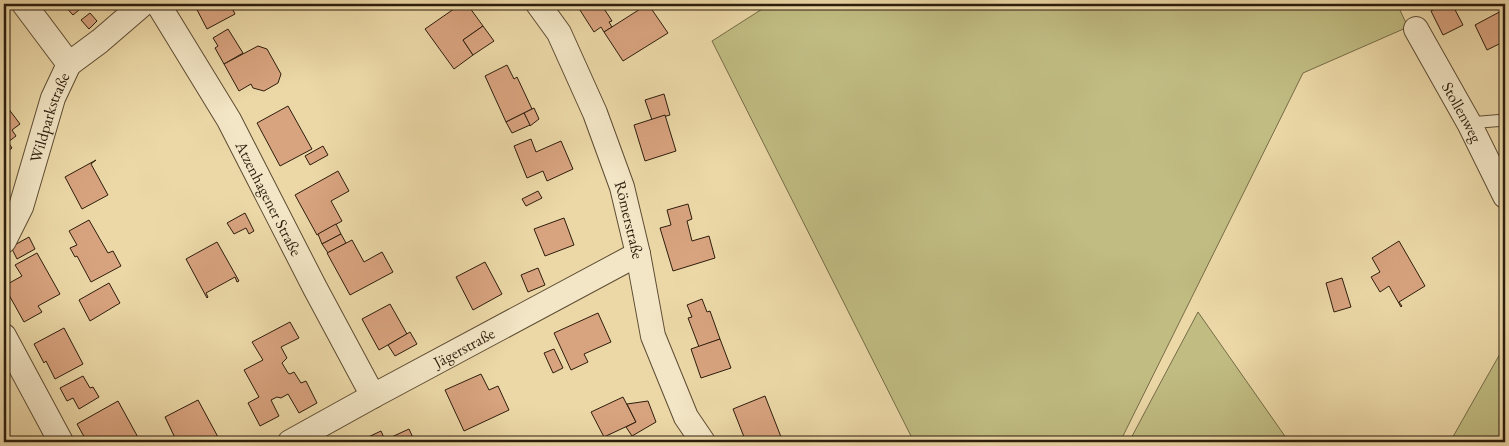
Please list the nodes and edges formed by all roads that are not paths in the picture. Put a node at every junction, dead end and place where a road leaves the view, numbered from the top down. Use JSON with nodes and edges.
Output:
{"nodes":[{"id":1,"x":24,"y":4,"type":"edge"},
{"id":2,"x":143,"y":4,"type":"edge"},
{"id":3,"x":158,"y":4,"type":"edge"},
{"id":4,"x":538,"y":4,"type":"edge"},
{"id":5,"x":1416,"y":29,"type":"dead end"},
{"id":6,"x":69,"y":64,"type":"junction"},
{"id":7,"x":1505,"y":120,"type":"edge"},
{"id":8,"x":1468,"y":123,"type":"junction"},
{"id":9,"x":1505,"y":196,"type":"edge"},
{"id":10,"x":4,"y":241,"type":"edge"},
{"id":11,"x":638,"y":254,"type":"junction"},
{"id":12,"x":4,"y":336,"type":"edge"},
{"id":13,"x":373,"y":396,"type":"junction"},
{"id":14,"x":61,"y":442,"type":"edge"},
{"id":15,"x":290,"y":442,"type":"edge"},
{"id":16,"x":703,"y":442,"type":"edge"}],
"edges":[{"from":1,"to":6,"type":"street","name":"Wildparkstraße"},
{"from":2,"to":6,"type":"street"},
{"from":3,"to":13,"type":"street","name":"Atzenhagener Straße"},
{"from":4,"to":11,"type":"street","name":"Römerstraße"},
{"from":5,"to":8,"type":"street","name":"Stollenweg"},
{"from":6,"to":10,"type":"street","name":"Wildparkstraße"},
{"from":7,"to":8,"type":"lane"},
{"from":8,"to":9,"type":"street","name":"Stollenweg"},
{"from":11,"to":13,"type":"street","name":"Jägerstraße"},
{"from":11,"to":16,"type":"street","name":"Römerstraße"},
{"from":12,"to":14,"type":"street"},
{"from":13,"to":15,"type":"street","name":"Jägerstraße"}]}
